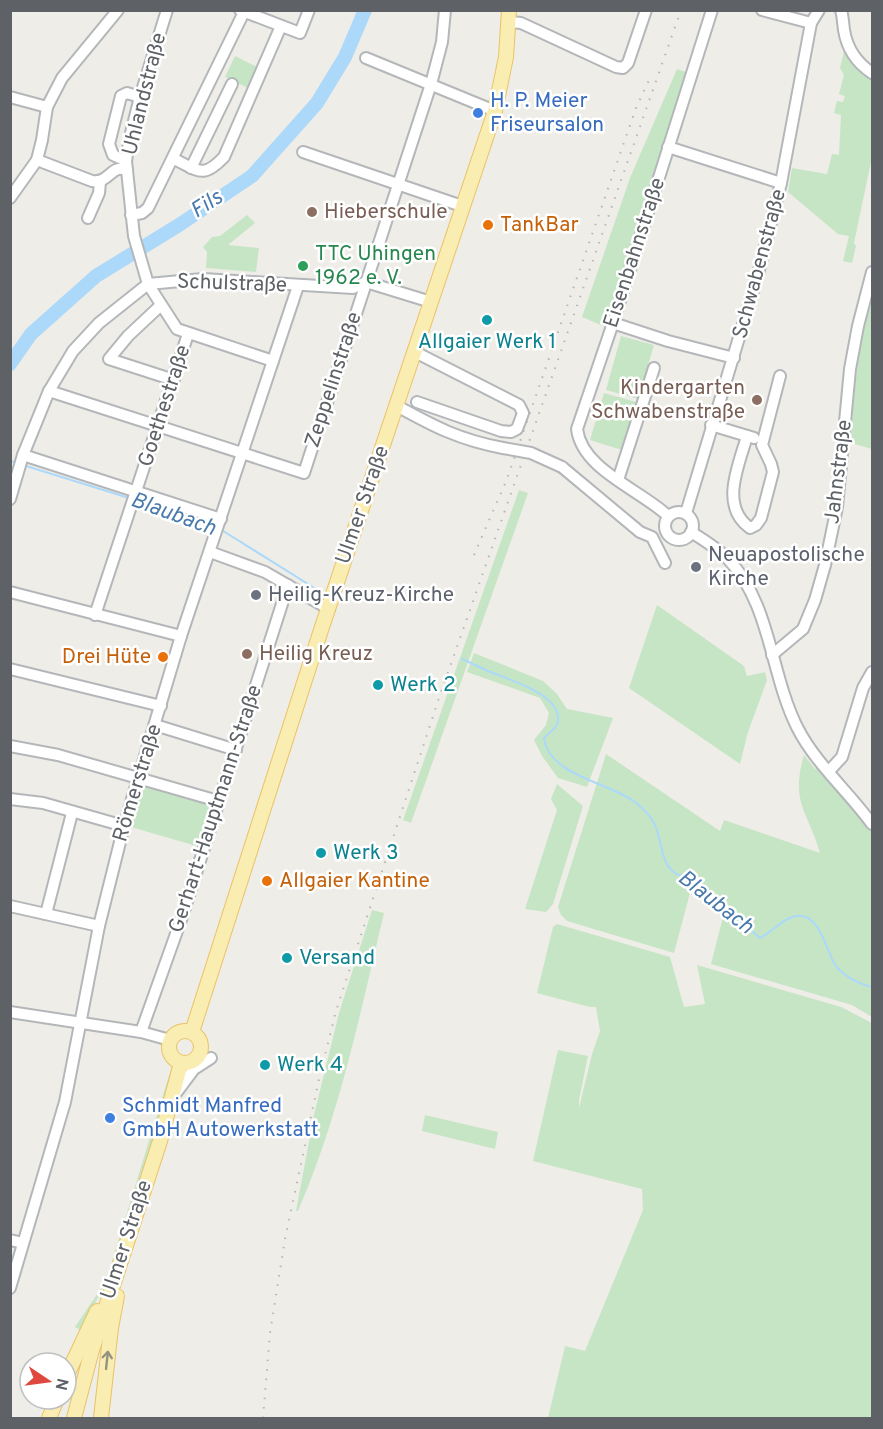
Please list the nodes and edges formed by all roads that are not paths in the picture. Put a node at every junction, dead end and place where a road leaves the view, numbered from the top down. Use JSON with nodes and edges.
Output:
{"nodes":[{"id":1,"x":118,"y":10,"type":"edge"},
{"id":2,"x":167,"y":10,"type":"edge"},
{"id":3,"x":309,"y":10,"type":"edge"},
{"id":4,"x":445,"y":10,"type":"edge"},
{"id":5,"x":646,"y":10,"type":"edge"},
{"id":6,"x":712,"y":10,"type":"edge"},
{"id":7,"x":762,"y":10,"type":"edge"},
{"id":8,"x":819,"y":10,"type":"edge"},
{"id":9,"x":841,"y":10,"type":"edge"},
{"id":10,"x":243,"y":11,"type":"edge"},
{"id":11,"x":509,"y":16,"type":"edge"},
{"id":12,"x":811,"y":23,"type":"junction"},
{"id":13,"x":282,"y":26,"type":"junction"},
{"id":14,"x":366,"y":58,"type":"dead end"},
{"id":15,"x":873,"y":73,"type":"edge"},
{"id":16,"x":232,"y":84,"type":"dead end"},
{"id":17,"x":430,"y":84,"type":"junction"},
{"id":18,"x":10,"y":97,"type":"edge"},
{"id":19,"x":140,"y":97,"type":"junction"},
{"id":20,"x":47,"y":107,"type":"junction"},
{"id":21,"x":495,"y":111,"type":"junction"},
{"id":22,"x":668,"y":147,"type":"junction"},
{"id":23,"x":303,"y":152,"type":"dead end"},
{"id":24,"x":174,"y":159,"type":"junction"},
{"id":25,"x":37,"y":160,"type":"junction"},
{"id":26,"x":126,"y":165,"type":"junction"},
{"id":27,"x":191,"y":168,"type":"junction"},
{"id":28,"x":100,"y":182,"type":"junction"},
{"id":29,"x":781,"y":183,"type":"junction"},
{"id":30,"x":398,"y":184,"type":"junction"},
{"id":31,"x":14,"y":187,"type":"edge"},
{"id":32,"x":10,"y":198,"type":"edge"},
{"id":33,"x":462,"y":206,"type":"junction"},
{"id":34,"x":131,"y":215,"type":"junction"},
{"id":35,"x":88,"y":218,"type":"dead end"},
{"id":36,"x":873,"y":272,"type":"edge"},
{"id":37,"x":146,"y":279,"type":"junction"},
{"id":38,"x":366,"y":282,"type":"junction"},
{"id":39,"x":298,"y":286,"type":"junction"},
{"id":40,"x":431,"y":302,"type":"junction"},
{"id":41,"x":161,"y":305,"type":"junction"},
{"id":42,"x":613,"y":323,"type":"junction"},
{"id":43,"x":188,"y":334,"type":"junction"},
{"id":44,"x":415,"y":352,"type":"junction"},
{"id":45,"x":734,"y":358,"type":"junction"},
{"id":46,"x":273,"y":361,"type":"junction"},
{"id":47,"x":654,"y":368,"type":"dead end"},
{"id":48,"x":780,"y":376,"type":"dead end"},
{"id":49,"x":174,"y":380,"type":"junction"},
{"id":50,"x":48,"y":391,"type":"junction"},
{"id":51,"x":417,"y":402,"type":"dead end"},
{"id":52,"x":397,"y":406,"type":"junction"},
{"id":53,"x":711,"y":425,"type":"junction"},
{"id":54,"x":158,"y":427,"type":"junction"},
{"id":55,"x":747,"y":436,"type":"junction"},
{"id":56,"x":763,"y":441,"type":"junction"},
{"id":57,"x":242,"y":453,"type":"junction"},
{"id":58,"x":21,"y":461,"type":"junction"},
{"id":59,"x":618,"y":480,"type":"junction"},
{"id":60,"x":136,"y":497,"type":"junction"},
{"id":61,"x":10,"y":499,"type":"edge"},
{"id":62,"x":686,"y":513,"type":"junction"},
{"id":63,"x":668,"y":516,"type":"junction"},
{"id":64,"x":219,"y":525,"type":"junction"},
{"id":65,"x":691,"y":532,"type":"junction"},
{"id":66,"x":667,"y":533,"type":"junction"},
{"id":67,"x":652,"y":537,"type":"junction"},
{"id":68,"x":210,"y":552,"type":"junction"},
{"id":69,"x":665,"y":563,"type":"dead end"},
{"id":70,"x":288,"y":585,"type":"junction"},
{"id":71,"x":10,"y":592,"type":"edge"},
{"id":72,"x":328,"y":609,"type":"junction"},
{"id":73,"x":95,"y":615,"type":"junction"},
{"id":74,"x":181,"y":636,"type":"junction"},
{"id":75,"x":772,"y":655,"type":"junction"},
{"id":76,"x":10,"y":669,"type":"edge"},
{"id":77,"x":873,"y":672,"type":"edge"},
{"id":78,"x":161,"y":706,"type":"junction"},
{"id":79,"x":156,"y":725,"type":"junction"},
{"id":80,"x":10,"y":746,"type":"edge"},
{"id":81,"x":236,"y":750,"type":"junction"},
{"id":82,"x":829,"y":771,"type":"junction"},
{"id":83,"x":139,"y":777,"type":"junction"},
{"id":84,"x":11,"y":801,"type":"edge"},
{"id":85,"x":218,"y":801,"type":"junction"},
{"id":86,"x":72,"y":813,"type":"junction"},
{"id":87,"x":873,"y":824,"type":"edge"},
{"id":88,"x":124,"y":826,"type":"junction"},
{"id":89,"x":10,"y":906,"type":"edge"},
{"id":90,"x":46,"y":914,"type":"junction"},
{"id":91,"x":99,"y":926,"type":"junction"},
{"id":92,"x":10,"y":1012,"type":"edge"},
{"id":93,"x":80,"y":1024,"type":"junction"},
{"id":94,"x":141,"y":1032,"type":"junction"},
{"id":95,"x":192,"y":1032,"type":"junction"},
{"id":96,"x":170,"y":1040,"type":"junction"},
{"id":97,"x":211,"y":1058,"type":"dead end"},
{"id":98,"x":182,"y":1063,"type":"junction"},
{"id":99,"x":172,"y":1101,"type":"junction"},
{"id":100,"x":10,"y":1240,"type":"edge"},
{"id":101,"x":23,"y":1243,"type":"junction"},
{"id":102,"x":125,"y":1246,"type":"junction"},
{"id":103,"x":10,"y":1288,"type":"edge"},
{"id":104,"x":110,"y":1292,"type":"junction"},
{"id":105,"x":78,"y":1351,"type":"edge"},
{"id":106,"x":74,"y":1419,"type":"edge"},
{"id":107,"x":101,"y":1419,"type":"edge"}],
"edges":[{"from":1,"to":20,"type":"street"},
{"from":2,"to":19,"type":"street","name":"Uhlandstraße"},
{"from":3,"to":13,"type":"street"},
{"from":4,"to":17,"type":"street","name":"Zeppelinstraße"},
{"from":5,"to":11,"type":"street"},
{"from":6,"to":22,"type":"street","name":"Eisenbahnstraße"},
{"from":7,"to":12,"type":"street"},
{"from":8,"to":12,"type":"street","name":"Schwabenstraße"},
{"from":9,"to":15,"type":"street"},
{"from":10,"to":13,"type":"street"},
{"from":10,"to":24,"type":"street"},
{"from":11,"to":21,"type":"main road","name":"Ulmer Straße"},
{"from":12,"to":29,"type":"street","name":"Schwabenstraße"},
{"from":13,"to":27,"type":"street"},
{"from":14,"to":17,"type":"street"},
{"from":16,"to":27,"type":"street"},
{"from":17,"to":21,"type":"street"},
{"from":17,"to":30,"type":"street","name":"Zeppelinstraße"},
{"from":18,"to":20,"type":"street"},
{"from":19,"to":26,"type":"street","name":"Uhlandstraße"},
{"from":19,"to":26,"type":"street"},
{"from":20,"to":25,"type":"street"},
{"from":21,"to":33,"type":"main road","name":"Ulmer Straße"},
{"from":22,"to":29,"type":"street"},
{"from":22,"to":42,"type":"street","name":"Eisenbahnstraße"},
{"from":23,"to":30,"type":"street"},
{"from":24,"to":27,"type":"street"},
{"from":24,"to":34,"type":"street"},
{"from":25,"to":28,"type":"street"},
{"from":25,"to":31,"type":"street"},
{"from":26,"to":28,"type":"street"},
{"from":26,"to":34,"type":"street","name":"Uhlandstraße"},
{"from":28,"to":35,"type":"street"},
{"from":29,"to":45,"type":"street","name":"Schwabenstraße"},
{"from":30,"to":33,"type":"street"},
{"from":30,"to":38,"type":"street","name":"Zeppelinstraße"},
{"from":31,"to":32,"type":"street"},
{"from":33,"to":40,"type":"main road","name":"Ulmer Straße"},
{"from":34,"to":37,"type":"street","name":"Uhlandstraße"},
{"from":36,"to":75,"type":"street","name":"Jahnstraße"},
{"from":37,"to":39,"type":"street","name":"Schulstraße"},
{"from":37,"to":41,"type":"street","name":"Uhlandstraße"},
{"from":37,"to":50,"type":"street","name":"Schulstraße"},
{"from":38,"to":39,"type":"street","name":"Schulstraße"},
{"from":38,"to":40,"type":"street","name":"Schulstraße"},
{"from":38,"to":57,"type":"street","name":"Zeppelinstraße"},
{"from":39,"to":46,"type":"street","name":"Römerstraße"},
{"from":40,"to":44,"type":"main road","name":"Ulmer Straße"},
{"from":41,"to":43,"type":"street","name":"Uhlandstraße"},
{"from":41,"to":49,"type":"street"},
{"from":42,"to":45,"type":"street"},
{"from":42,"to":59,"type":"street","name":"Eisenbahnstraße"},
{"from":43,"to":46,"type":"street"},
{"from":43,"to":49,"type":"street","name":"Goethestraße"},
{"from":44,"to":51,"type":"street"},
{"from":44,"to":52,"type":"main road","name":"Ulmer Straße"},
{"from":45,"to":53,"type":"street","name":"Schwabenstraße"},
{"from":46,"to":57,"type":"street","name":"Römerstraße"},
{"from":47,"to":59,"type":"street"},
{"from":48,"to":56,"type":"street"},
{"from":49,"to":54,"type":"street","name":"Goethestraße"},
{"from":50,"to":54,"type":"street"},
{"from":50,"to":58,"type":"street","name":"Schulstraße"},
{"from":52,"to":67,"type":"street","bridge":true},
{"from":52,"to":72,"type":"main road","name":"Ulmer Straße"},
{"from":53,"to":55,"type":"street"},
{"from":53,"to":62,"type":"street","name":"Schwabenstraße"},
{"from":54,"to":57,"type":"street"},
{"from":54,"to":60,"type":"street","name":"Goethestraße"},
{"from":55,"to":56,"type":"street"},
{"from":55,"to":56,"type":"street"},
{"from":57,"to":64,"type":"street","name":"Römerstraße"},
{"from":58,"to":60,"type":"street"},
{"from":58,"to":61,"type":"street","name":"Schulstraße"},
{"from":59,"to":63,"type":"street","name":"Eisenbahnstraße"},
{"from":60,"to":64,"type":"street"},
{"from":60,"to":73,"type":"street","name":"Goethestraße"},
{"from":62,"to":63,"type":"street"},
{"from":62,"to":65,"type":"street"},
{"from":63,"to":66,"type":"street"},
{"from":64,"to":68,"type":"street","name":"Römerstraße"},
{"from":65,"to":66,"type":"street"},
{"from":65,"to":75,"type":"street"},
{"from":66,"to":67,"type":"street"},
{"from":67,"to":69,"type":"street"},
{"from":68,"to":70,"type":"street"},
{"from":68,"to":74,"type":"street","name":"Römerstraße"},
{"from":70,"to":72,"type":"street"},
{"from":70,"to":81,"type":"street","name":"Gerhart-Hauptmann-Straße"},
{"from":71,"to":73,"type":"street"},
{"from":72,"to":95,"type":"main road","name":"Ulmer Straße"},
{"from":73,"to":74,"type":"street"},
{"from":74,"to":78,"type":"street","name":"Römerstraße"},
{"from":75,"to":82,"type":"street"},
{"from":76,"to":78,"type":"street"},
{"from":77,"to":82,"type":"street"},
{"from":78,"to":79,"type":"street","name":"Römerstraße"},
{"from":79,"to":81,"type":"street"},
{"from":79,"to":83,"type":"street","name":"Römerstraße"},
{"from":80,"to":83,"type":"street"},
{"from":81,"to":85,"type":"street","name":"Gerhart-Hauptmann-Straße"},
{"from":82,"to":87,"type":"street"},
{"from":83,"to":85,"type":"street"},
{"from":83,"to":88,"type":"street","name":"Römerstraße"},
{"from":84,"to":86,"type":"street"},
{"from":85,"to":94,"type":"street","name":"Gerhart-Hauptmann-Straße"},
{"from":86,"to":88,"type":"street"},
{"from":86,"to":90,"type":"street"},
{"from":88,"to":91,"type":"street","name":"Römerstraße"},
{"from":89,"to":90,"type":"street"},
{"from":90,"to":91,"type":"street"},
{"from":91,"to":93,"type":"street","name":"Römerstraße"},
{"from":92,"to":93,"type":"street"},
{"from":93,"to":94,"type":"street"},
{"from":93,"to":101,"type":"street","name":"Römerstraße"},
{"from":94,"to":96,"type":"street"},
{"from":95,"to":96,"type":"main road"},
{"from":95,"to":98,"type":"main road","name":"Ulmer Straße"},
{"from":96,"to":98,"type":"main road"},
{"from":97,"to":99,"type":"street"},
{"from":98,"to":99,"type":"main road","name":"Ulmer Straße"},
{"from":99,"to":102,"type":"main road","name":"Ulmer Straße"},
{"from":100,"to":101,"type":"street"},
{"from":101,"to":103,"type":"street","name":"Römerstraße"},
{"from":102,"to":104,"type":"main road","name":"Ulmer Straße"},
{"from":107,"to":102,"type":"main road","one_way":true},
{"from":104,"to":105,"type":"main road"},
{"from":104,"to":106,"type":"main road","name":"Ulmer Straße"}]}
